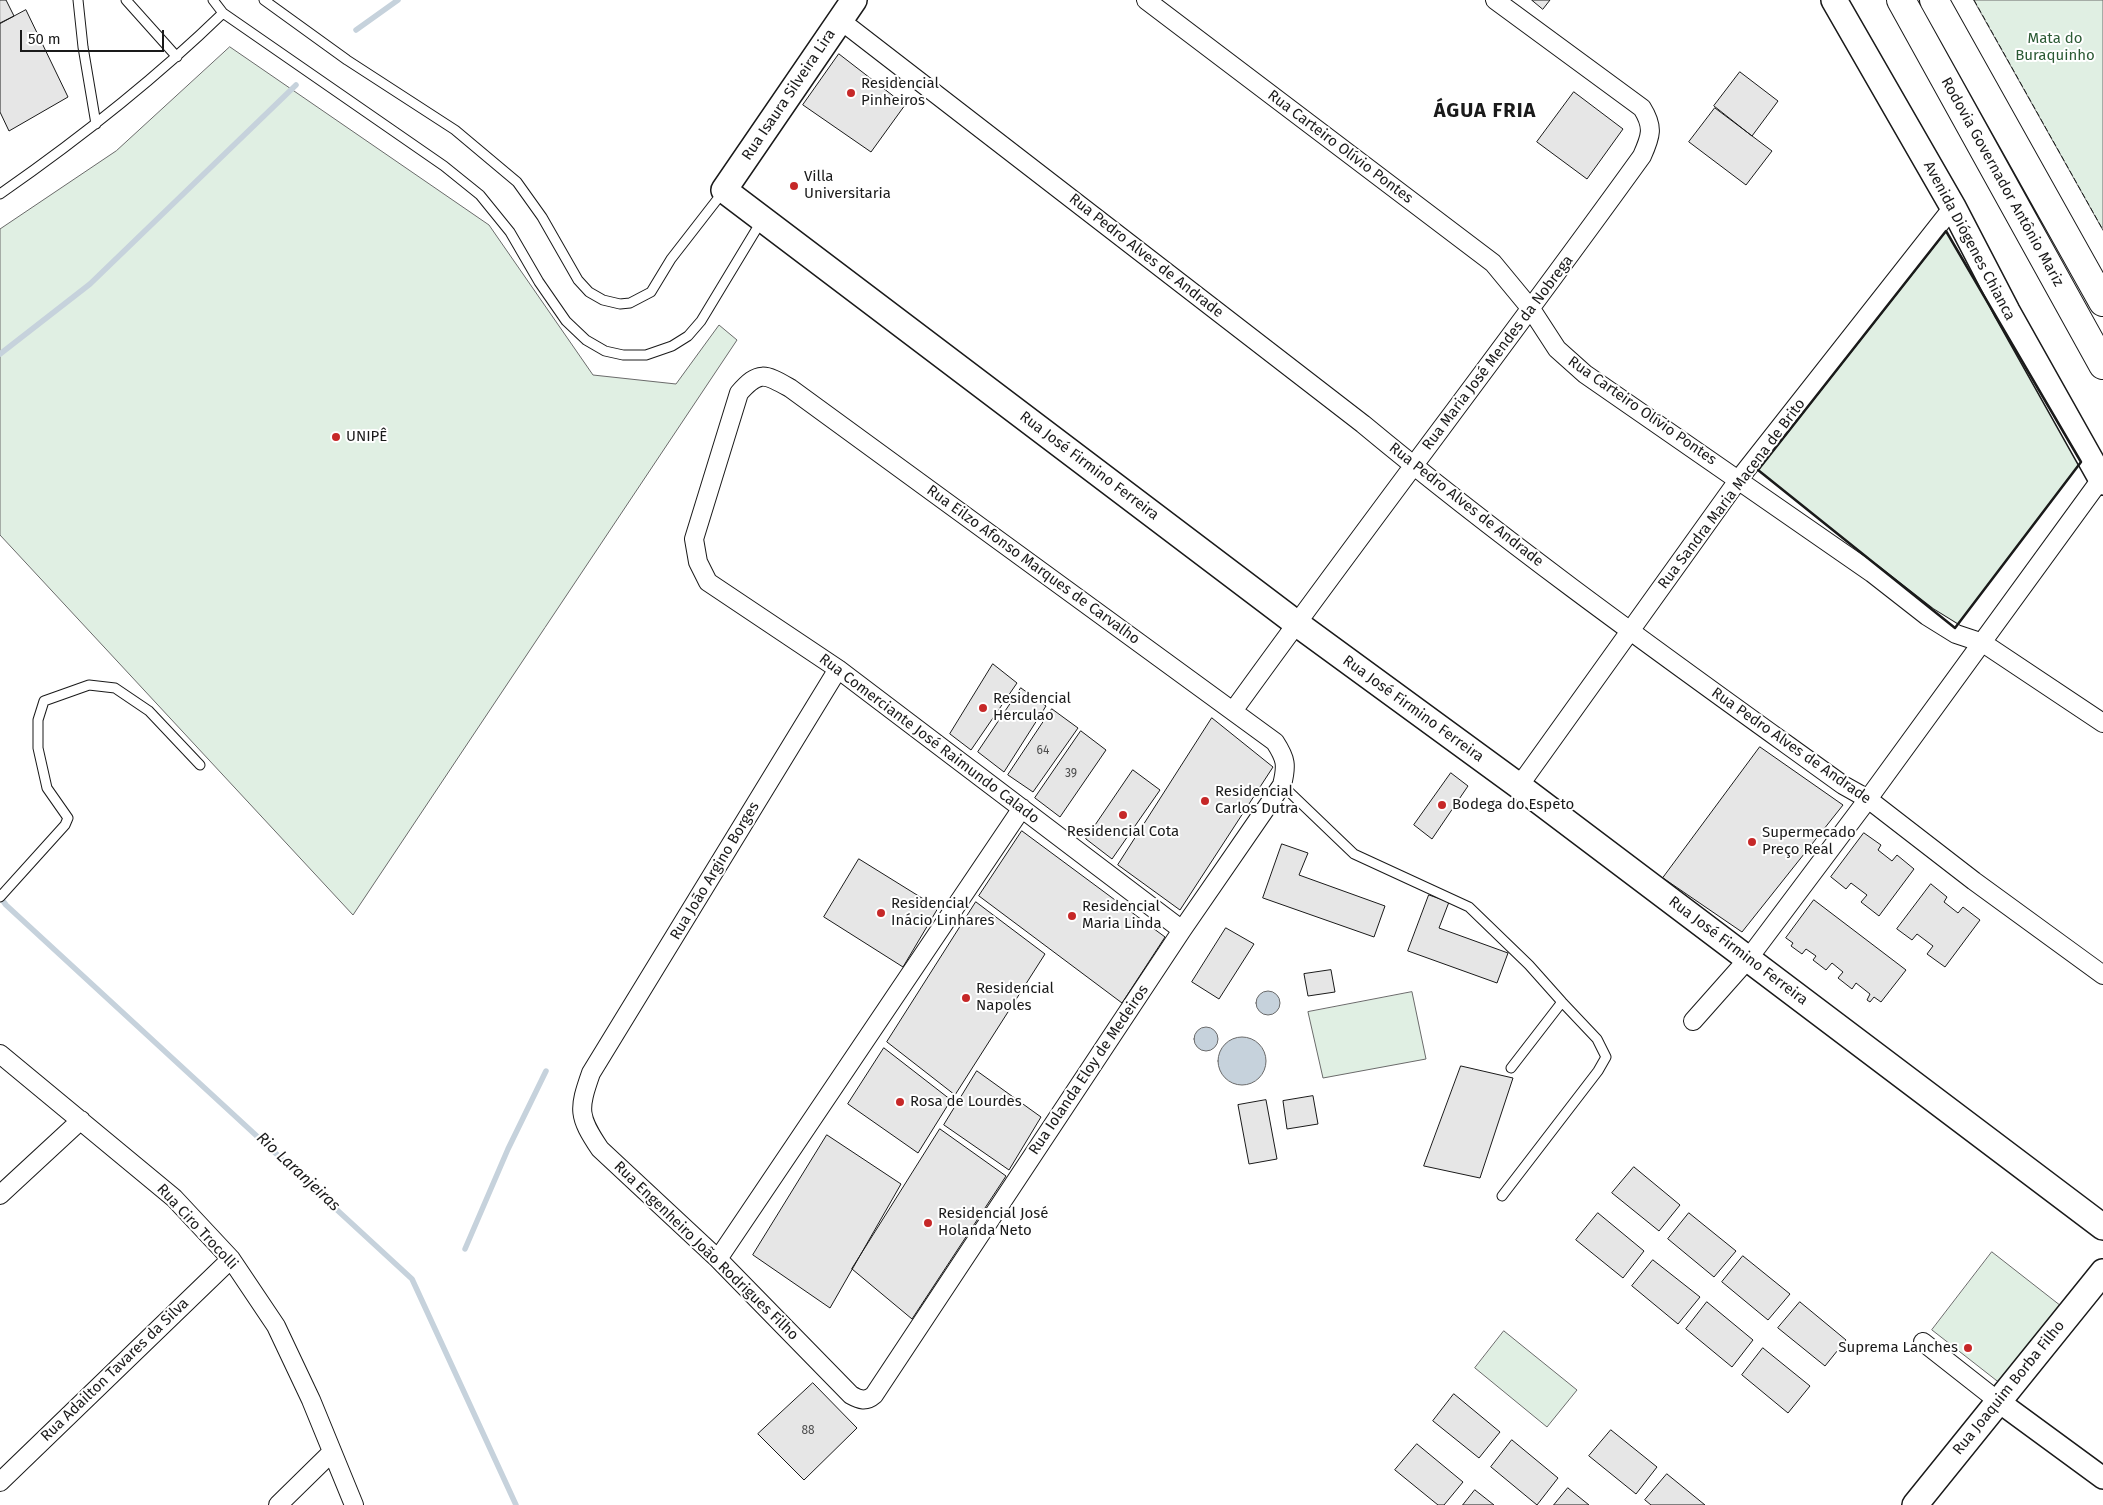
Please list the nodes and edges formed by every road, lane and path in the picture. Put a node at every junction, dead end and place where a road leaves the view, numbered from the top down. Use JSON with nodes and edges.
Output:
{"nodes":[{"id":1,"x":78,"y":0,"type":"edge"},
{"id":2,"x":126,"y":0,"type":"edge"},
{"id":3,"x":213,"y":0,"type":"edge"},
{"id":4,"x":264,"y":0,"type":"edge"},
{"id":5,"x":854,"y":0,"type":"edge"},
{"id":6,"x":1146,"y":0,"type":"edge"},
{"id":7,"x":1495,"y":0,"type":"edge"},
{"id":8,"x":1834,"y":0,"type":"edge"},
{"id":9,"x":1901,"y":0,"type":"edge"},
{"id":10,"x":1934,"y":0,"type":"edge"},
{"id":11,"x":222,"y":14,"type":"junction"},
{"id":12,"x":840,"y":20,"type":"junction"},
{"id":13,"x":178,"y":57,"type":"junction"},
{"id":14,"x":96,"y":124,"type":"junction"},
{"id":15,"x":724,"y":190,"type":"junction"},
{"id":16,"x":0,"y":194,"type":"edge"},
{"id":17,"x":1953,"y":207,"type":"junction"},
{"id":18,"x":763,"y":220,"type":"junction"},
{"id":19,"x":2103,"y":302,"type":"edge"},
{"id":20,"x":1531,"y":309,"type":"junction"},
{"id":21,"x":2103,"y":365,"type":"edge"},
{"id":22,"x":1414,"y":466,"type":"junction"},
{"id":23,"x":1739,"y":479,"type":"junction"},
{"id":24,"x":2102,"y":480,"type":"edge"},
{"id":25,"x":694,"y":539,"type":"joint"},
{"id":26,"x":1296,"y":623,"type":"junction"},
{"id":27,"x":1630,"y":631,"type":"junction"},
{"id":28,"x":1983,"y":643,"type":"junction"},
{"id":29,"x":838,"y":669,"type":"junction"},
{"id":30,"x":1233,"y":711,"type":"junction"},
{"id":31,"x":2103,"y":723,"type":"edge"},
{"id":32,"x":1275,"y":742,"type":"joint"},
{"id":33,"x":200,"y":765,"type":"dead end"},
{"id":34,"x":1282,"y":785,"type":"junction"},
{"id":35,"x":1518,"y":786,"type":"junction"},
{"id":36,"x":1868,"y":800,"type":"junction"},
{"id":37,"x":1022,"y":808,"type":"junction"},
{"id":38,"x":0,"y":897,"type":"edge"},
{"id":39,"x":1182,"y":930,"type":"junction"},
{"id":40,"x":1748,"y":959,"type":"junction"},
{"id":41,"x":2103,"y":975,"type":"edge"},
{"id":42,"x":1562,"y":1002,"type":"junction"},
{"id":43,"x":1693,"y":1021,"type":"dead end"},
{"id":44,"x":0,"y":1054,"type":"edge"},
{"id":45,"x":1511,"y":1068,"type":"dead end"},
{"id":46,"x":591,"y":1073,"type":"joint"},
{"id":47,"x":82,"y":1120,"type":"junction"},
{"id":48,"x":0,"y":1196,"type":"edge"},
{"id":49,"x":1502,"y":1196,"type":"dead end"},
{"id":50,"x":2103,"y":1227,"type":"edge"},
{"id":51,"x":231,"y":1259,"type":"junction"},
{"id":52,"x":718,"y":1259,"type":"junction"},
{"id":53,"x":2103,"y":1272,"type":"edge"},
{"id":54,"x":1923,"y":1342,"type":"dead end"},
{"id":55,"x":874,"y":1395,"type":"joint"},
{"id":56,"x":1998,"y":1400,"type":"junction"},
{"id":57,"x":331,"y":1453,"type":"junction"},
{"id":58,"x":2103,"y":1478,"type":"edge"},
{"id":59,"x":0,"y":1482,"type":"edge"},
{"id":60,"x":278,"y":1505,"type":"edge"},
{"id":61,"x":354,"y":1505,"type":"edge"},
{"id":62,"x":1915,"y":1505,"type":"edge"}],
"edges":[{"from":1,"to":14,"type":"lane"},
{"from":2,"to":13,"type":"lane"},
{"from":3,"to":11,"type":"lane"},
{"from":4,"to":15,"type":"lane"},
{"from":5,"to":12,"type":"main road","name":"Rua Isaura Silveira Lira"},
{"from":6,"to":20,"type":"street","name":"Rua Carteiro Olívio Pontes"},
{"from":7,"to":20,"type":"street","name":"Rua Maria José Mendes da Nobrega"},
{"from":8,"to":17,"type":"main road","name":"Avenida Diógenes Chianca"},
{"from":9,"to":21,"type":"highway","name":"Rodovia Governador Antônio Mariz"},
{"from":10,"to":19,"type":"highway","name":"Rodovia Governador Antônio Mariz"},
{"from":11,"to":13,"type":"lane"},
{"from":11,"to":18,"type":"lane"},
{"from":12,"to":15,"type":"main road","name":"Rua Isaura Silveira Lira"},
{"from":12,"to":22,"type":"street","name":"Rua Pedro Alves de Andrade"},
{"from":13,"to":14,"type":"lane"},
{"from":14,"to":16,"type":"lane"},
{"from":15,"to":18,"type":"main road","name":"Rua José Firmino Ferreira"},
{"from":17,"to":23,"type":"street","name":"Rua Sandra Maria Macena de Brito"},
{"from":17,"to":24,"type":"main road","name":"Avenida Diógenes Chianca"},
{"from":18,"to":26,"type":"main road","name":"Rua José Firmino Ferreira"},
{"from":20,"to":22,"type":"street","name":"Rua Maria José Mendes da Nobrega"},
{"from":20,"to":23,"type":"street","name":"Rua Carteiro Olívio Pontes"},
{"from":22,"to":26,"type":"street","name":"Rua Maria José Mendes da Nobrega"},
{"from":22,"to":27,"type":"street","name":"Rua Pedro Alves de Andrade"},
{"from":23,"to":27,"type":"street","name":"Rua Sandra Maria Macena de Brito"},
{"from":23,"to":28,"type":"street","name":"Rua Carteiro Olívio Pontes"},
{"from":24,"to":28,"type":"street"},
{"from":25,"to":29,"type":"street","name":"Rua Comerciante José Raimundo Calado"},
{"from":25,"to":30,"type":"street","name":"Rua Eilzo Afonso Marques de Carvalho"},
{"from":26,"to":30,"type":"street","name":"Rua Maria José Mendes da Nobrega"},
{"from":26,"to":35,"type":"main road","name":"Rua José Firmino Ferreira"},
{"from":27,"to":35,"type":"street","name":"Rua Sandra Maria Macena de Brito"},
{"from":27,"to":36,"type":"street","name":"Rua Pedro Alves de Andrade"},
{"from":28,"to":31,"type":"street","name":"Rua Carteiro Olívio Pontes"},
{"from":28,"to":36,"type":"street"},
{"from":29,"to":37,"type":"street","name":"Rua Comerciante José Raimundo Calado"},
{"from":29,"to":46,"type":"street","name":"Rua João Argino Borges"},
{"from":30,"to":32,"type":"street","name":"Rua Eilzo Afonso Marques de Carvalho"},
{"from":32,"to":34,"type":"street","name":"Rua Iolanda Eloy de Medeiros"},
{"from":33,"to":38,"type":"lane"},
{"from":34,"to":39,"type":"street","name":"Rua Iolanda Eloy de Medeiros"},
{"from":34,"to":42,"type":"lane"},
{"from":35,"to":40,"type":"main road","name":"Rua José Firmino Ferreira"},
{"from":36,"to":40,"type":"street"},
{"from":36,"to":41,"type":"street","name":"Rua Pedro Alves de Andrade"},
{"from":37,"to":39,"type":"street","name":"Rua Comerciante José Raimundo Calado"},
{"from":37,"to":52,"type":"street"},
{"from":39,"to":55,"type":"street","name":"Rua Iolanda Eloy de Medeiros"},
{"from":40,"to":43,"type":"street"},
{"from":40,"to":50,"type":"main road","name":"Rua José Firmino Ferreira"},
{"from":42,"to":45,"type":"lane"},
{"from":42,"to":49,"type":"lane"},
{"from":44,"to":47,"type":"street","name":"Rua Ciro Trocolli"},
{"from":46,"to":52,"type":"street","name":"Rua Engenheiro João Rodrigues Filho"},
{"from":47,"to":48,"type":"street"},
{"from":47,"to":51,"type":"street","name":"Rua Ciro Trocolli"},
{"from":51,"to":57,"type":"street","name":"Rua Ciro Trocolli"},
{"from":51,"to":59,"type":"street","name":"Rua Adailton Tavares da Silva"},
{"from":52,"to":55,"type":"street","name":"Rua Engenheiro João Rodrigues Filho"},
{"from":53,"to":56,"type":"main road","name":"Rua Joaquim Borba Filho"},
{"from":54,"to":56,"type":"street"},
{"from":56,"to":58,"type":"street"},
{"from":56,"to":62,"type":"main road","name":"Rua Joaquim Borba Filho"},
{"from":57,"to":60,"type":"street"},
{"from":57,"to":61,"type":"street","name":"Rua Ciro Trocolli"}]}
